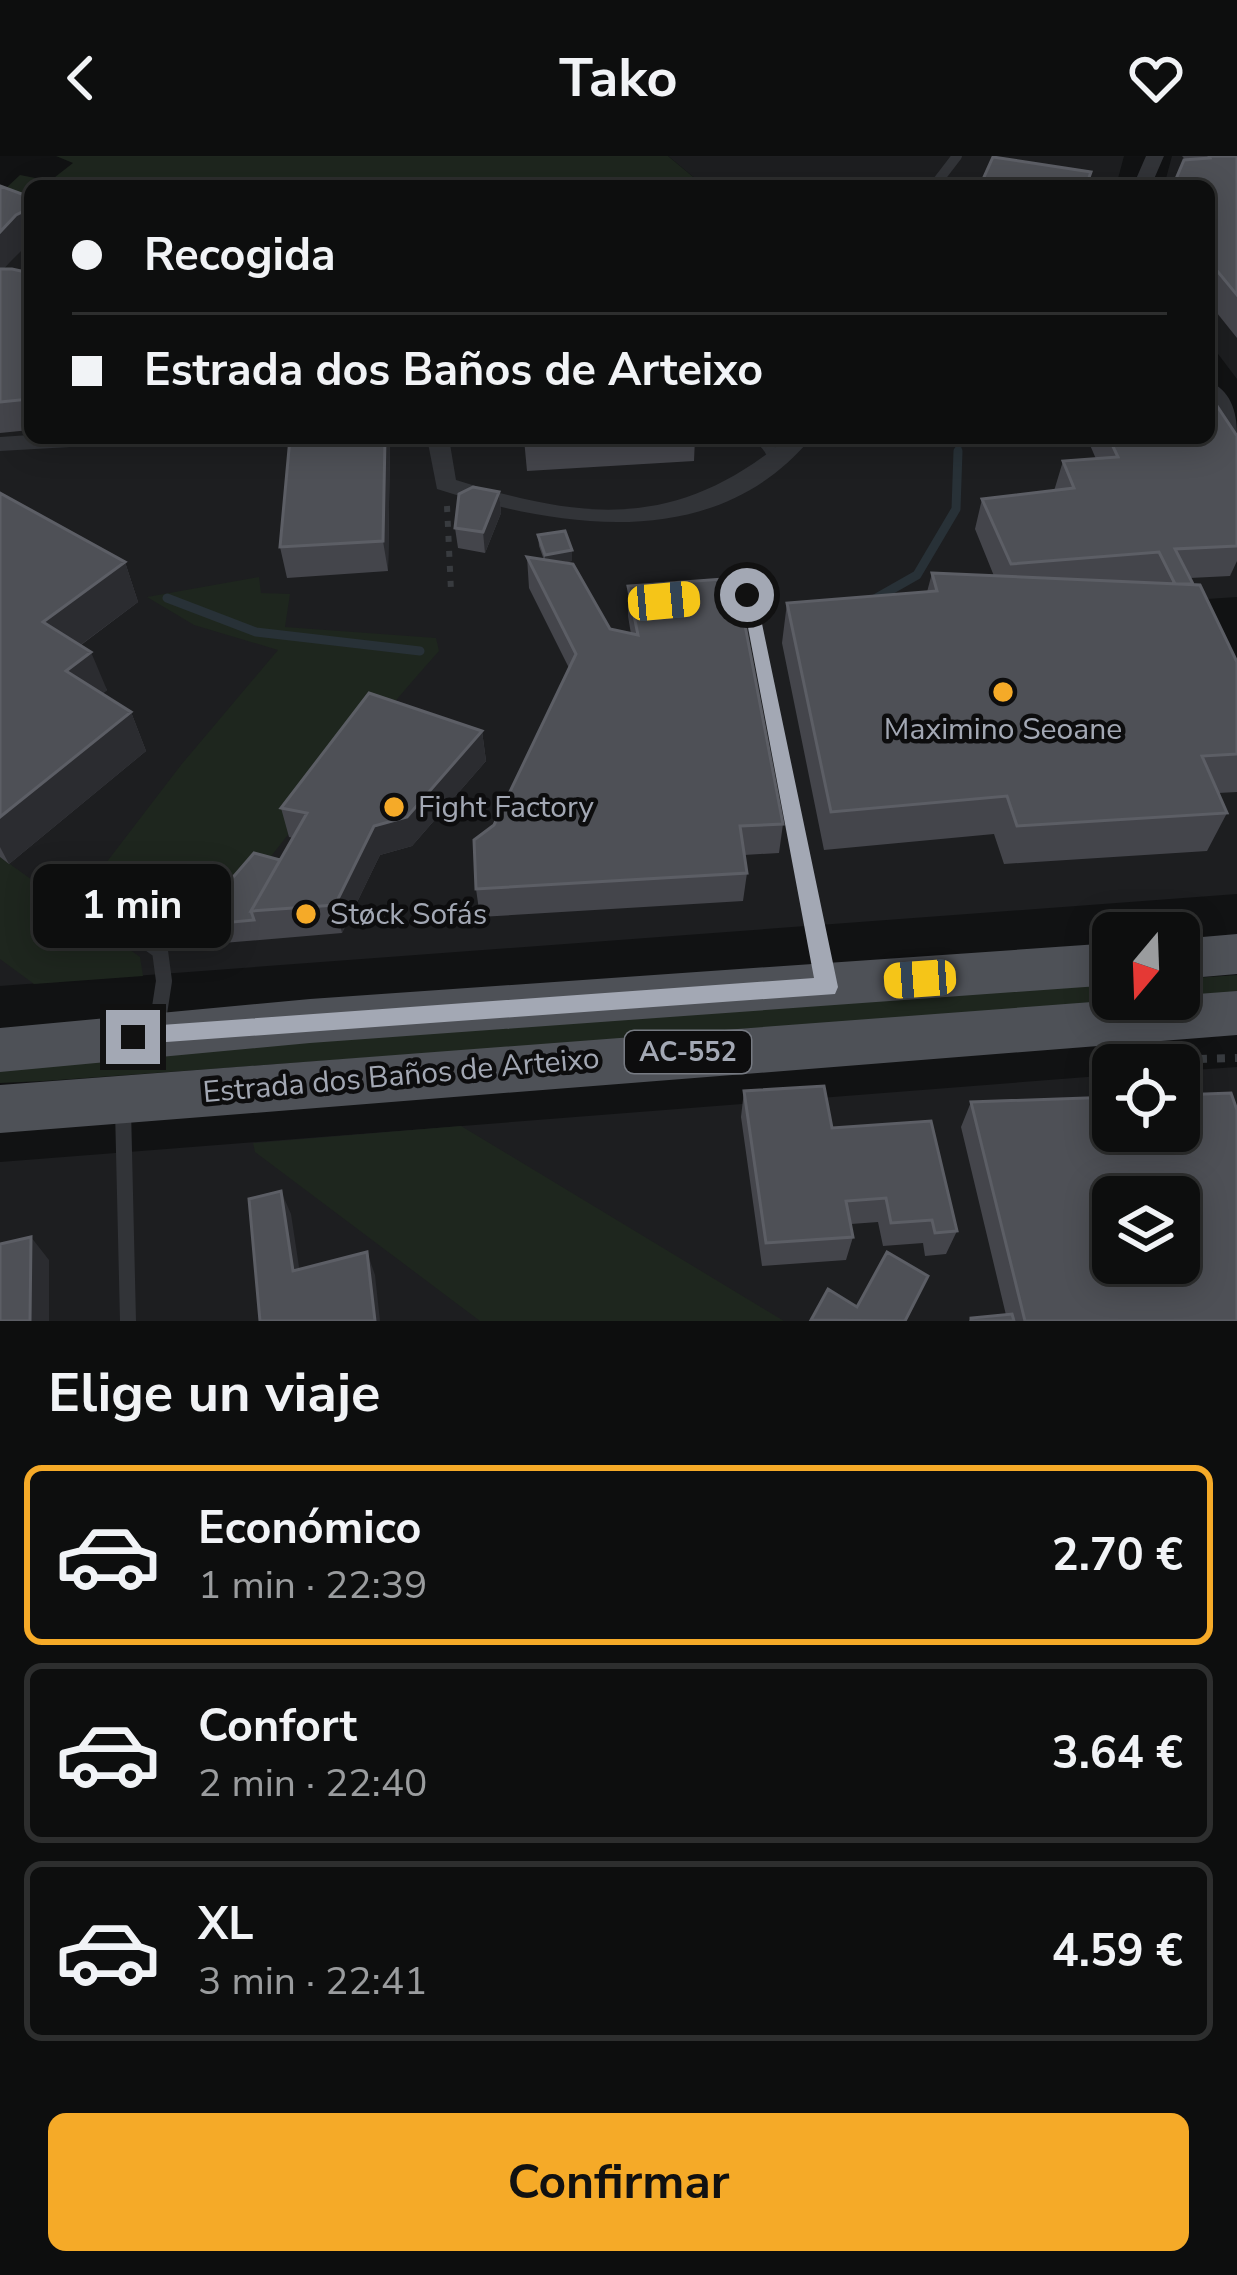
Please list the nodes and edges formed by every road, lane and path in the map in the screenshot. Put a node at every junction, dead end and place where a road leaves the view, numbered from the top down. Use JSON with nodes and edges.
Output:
{"nodes":[{"id":1,"x":1215,"y":396,"type":"edge"},
{"id":2,"x":1237,"y":426,"type":"edge"},
{"id":3,"x":439,"y":444,"type":"edge"},
{"id":4,"x":765,"y":444,"type":"edge"},
{"id":5,"x":794,"y":444,"type":"edge"},
{"id":6,"x":778,"y":460,"type":"junction"},
{"id":7,"x":446,"y":484,"type":"junction"},
{"id":8,"x":451,"y":592,"type":"dead end"},
{"id":9,"x":705,"y":598,"type":"edge"},
{"id":10,"x":81,"y":895,"type":"dead end"},
{"id":11,"x":1237,"y":954,"type":"edge"},
{"id":12,"x":1200,"y":957,"type":"edge"},
{"id":13,"x":1092,"y":966,"type":"edge"},
{"id":14,"x":827,"y":987,"type":"junction"},
{"id":15,"x":1237,"y":1013,"type":"edge"},
{"id":16,"x":310,"y":1021,"type":"junction"},
{"id":17,"x":1130,"y":1021,"type":"junction"},
{"id":18,"x":157,"y":1027,"type":"junction"},
{"id":19,"x":0,"y":1032,"type":"edge"},
{"id":20,"x":1237,"y":1033,"type":"edge"},
{"id":21,"x":0,"y":1050,"type":"edge"},
{"id":22,"x":131,"y":1096,"type":"junction"},
{"id":23,"x":0,"y":1097,"type":"edge"},
{"id":24,"x":0,"y":1109,"type":"edge"},
{"id":25,"x":128,"y":1321,"type":"edge"}],
"edges":[{"from":1,"to":2,"type":"street"},
{"from":3,"to":7,"type":"street"},
{"from":4,"to":6,"type":"lane"},
{"from":5,"to":6,"type":"street"},
{"from":6,"to":7,"type":"street"},
{"from":7,"to":8,"type":"path"},
{"from":9,"to":14,"type":"lane"},
{"from":10,"to":18,"type":"lane"},
{"from":11,"to":12,"type":"main road"},
{"from":13,"to":14,"type":"main road","name":"Estrada dos Baños de Arteixo","number":"AC-552"},
{"from":14,"to":16,"type":"main road","name":"Estrada dos Baños de Arteixo","number":"AC-552"},
{"from":15,"to":17,"type":"main road","name":"Estrada dos Baños de Arteixo","number":"AC-552"},
{"from":16,"to":18,"type":"main road","name":"Estrada dos Baños de Arteixo","number":"AC-552"},
{"from":16,"to":21,"type":"main road","name":"Estrada dos Baños de Arteixo","number":"AC-552"},
{"from":17,"to":20,"type":"street"},
{"from":17,"to":22,"type":"main road","name":"Estrada dos Baños de Arteixo","number":"AC-552"},
{"from":18,"to":19,"type":"main road","name":"Estrada dos Baños de Arteixo","number":"AC-552"},
{"from":22,"to":23,"type":"main road","name":"Estrada dos Baños de Arteixo","number":"AC-552"},
{"from":22,"to":24,"type":"main road","name":"Estrada dos Baños de Arteixo","number":"AC-552"},
{"from":22,"to":25,"type":"lane"}]}
